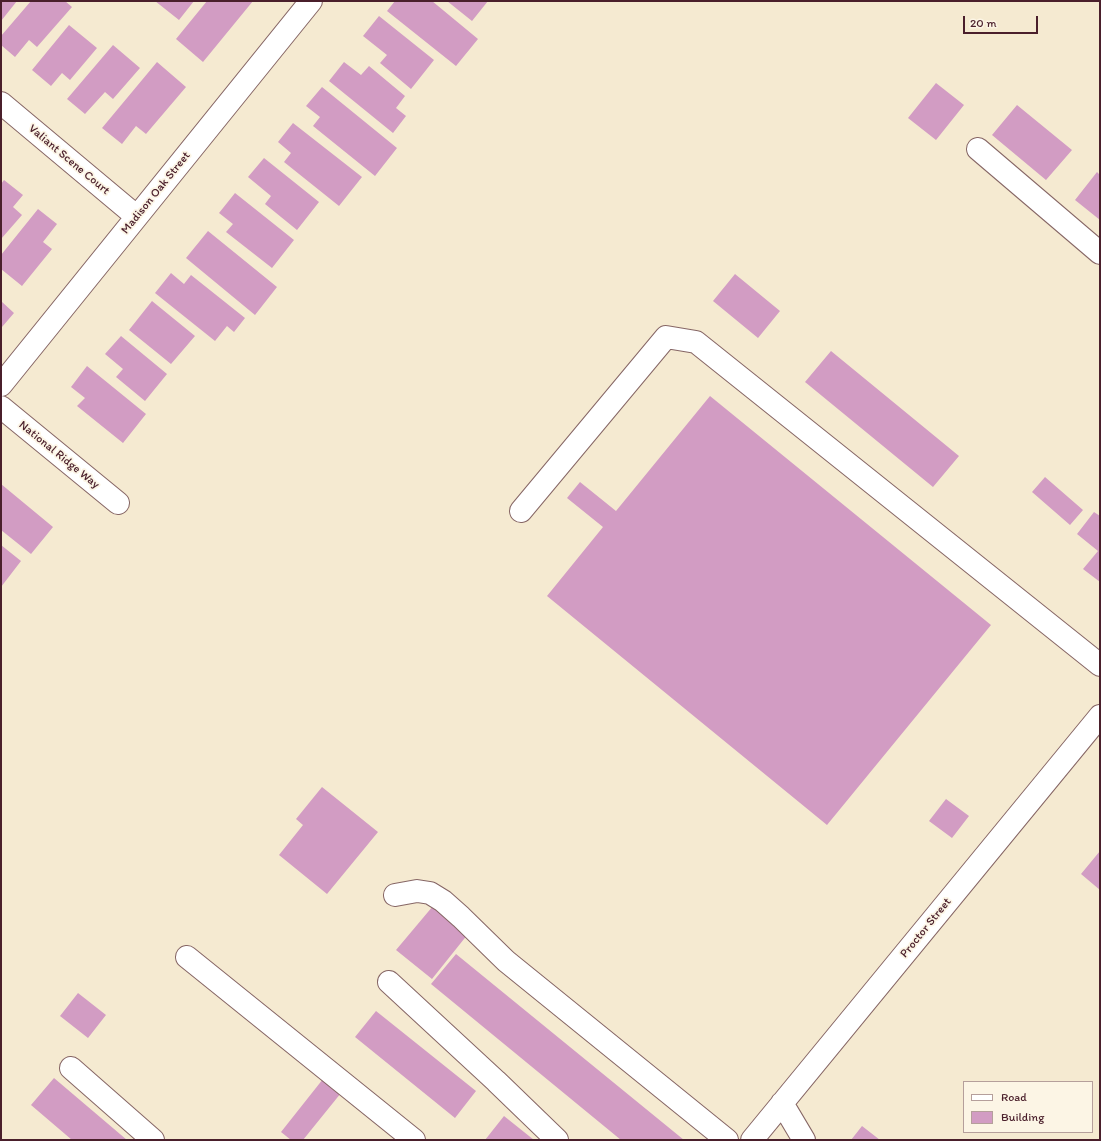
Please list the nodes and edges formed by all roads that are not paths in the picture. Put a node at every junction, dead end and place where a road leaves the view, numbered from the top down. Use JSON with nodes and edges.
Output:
{"nodes":[{"id":1,"x":311,"y":1,"type":"edge"},
{"id":2,"x":1,"y":103,"type":"edge"},
{"id":3,"x":978,"y":149,"type":"dead end"},
{"id":4,"x":136,"y":216,"type":"junction"},
{"id":5,"x":1100,"y":254,"type":"edge"},
{"id":6,"x":1,"y":385,"type":"edge"},
{"id":7,"x":1,"y":407,"type":"edge"},
{"id":8,"x":118,"y":503,"type":"dead end"},
{"id":9,"x":520,"y":510,"type":"dead end"},
{"id":10,"x":1100,"y":665,"type":"edge"},
{"id":11,"x":1100,"y":716,"type":"edge"},
{"id":12,"x":395,"y":895,"type":"dead end"},
{"id":13,"x":187,"y":957,"type":"dead end"},
{"id":14,"x":389,"y":982,"type":"dead end"},
{"id":15,"x":70,"y":1068,"type":"dead end"},
{"id":16,"x":782,"y":1104,"type":"junction"},
{"id":17,"x":153,"y":1140,"type":"edge"},
{"id":18,"x":414,"y":1140,"type":"edge"},
{"id":19,"x":557,"y":1140,"type":"edge"},
{"id":20,"x":727,"y":1140,"type":"edge"},
{"id":21,"x":752,"y":1140,"type":"edge"},
{"id":22,"x":804,"y":1140,"type":"edge"}],
"edges":[{"from":1,"to":4,"type":"street","name":"Madison Oak Street"},
{"from":2,"to":4,"type":"street","name":"Valiant Scene Court"},
{"from":3,"to":5,"type":"street"},
{"from":4,"to":6,"type":"street","name":"Madison Oak Street"},
{"from":7,"to":8,"type":"street","name":"National Ridge Way"},
{"from":9,"to":10,"type":"street"},
{"from":11,"to":16,"type":"street","name":"Proctor Street"},
{"from":12,"to":20,"type":"street"},
{"from":13,"to":18,"type":"street"},
{"from":14,"to":19,"type":"street"},
{"from":15,"to":17,"type":"street"},
{"from":16,"to":21,"type":"street","name":"Proctor Street"},
{"from":16,"to":22,"type":"street"}]}
